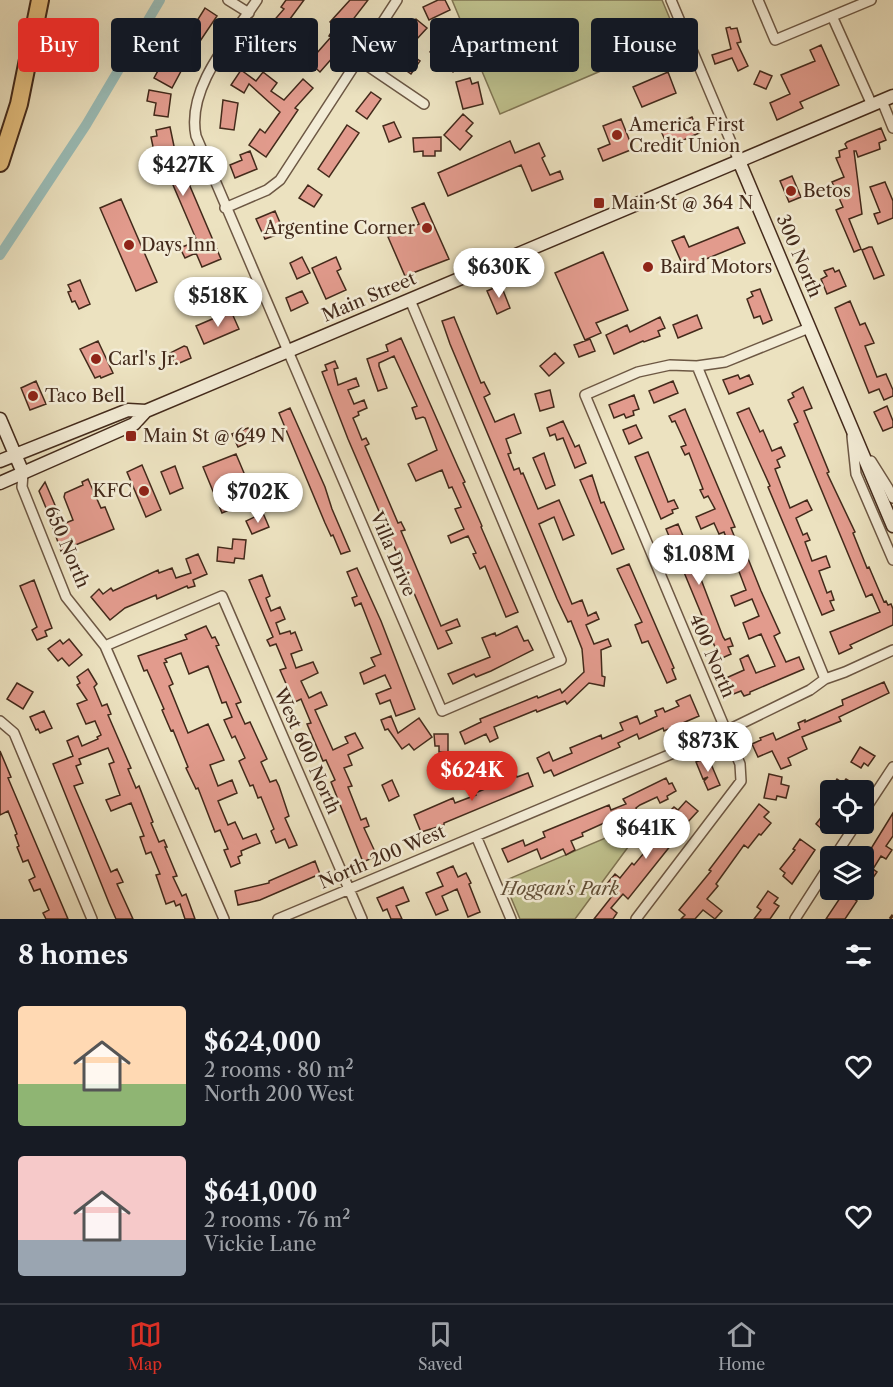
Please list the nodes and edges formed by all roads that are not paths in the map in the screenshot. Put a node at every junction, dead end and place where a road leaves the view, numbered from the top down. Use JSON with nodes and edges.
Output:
{"nodes":[{"id":1,"x":40,"y":0,"type":"edge"},
{"id":2,"x":228,"y":0,"type":"edge"},
{"id":3,"x":257,"y":0,"type":"edge"},
{"id":4,"x":398,"y":0,"type":"edge"},
{"id":5,"x":671,"y":0,"type":"edge"},
{"id":6,"x":758,"y":0,"type":"edge"},
{"id":7,"x":871,"y":0,"type":"edge"},
{"id":8,"x":249,"y":13,"type":"junction"},
{"id":9,"x":832,"y":16,"type":"junction"},
{"id":10,"x":386,"y":18,"type":"edge"},
{"id":11,"x":351,"y":72,"type":"edge"},
{"id":12,"x":377,"y":72,"type":"edge"},
{"id":13,"x":882,"y":101,"type":"edge"},
{"id":14,"x":424,"y":104,"type":"dead end"},
{"id":15,"x":893,"y":128,"type":"edge"},
{"id":16,"x":739,"y":161,"type":"junction"},
{"id":17,"x":0,"y":163,"type":"edge"},
{"id":18,"x":225,"y":208,"type":"junction"},
{"id":19,"x":410,"y":300,"type":"junction"},
{"id":20,"x":809,"y":328,"type":"junction"},
{"id":21,"x":288,"y":351,"type":"junction"},
{"id":22,"x":697,"y":366,"type":"junction"},
{"id":23,"x":146,"y":411,"type":"junction"},
{"id":24,"x":0,"y":419,"type":"edge"},
{"id":25,"x":851,"y":428,"type":"junction"},
{"id":26,"x":15,"y":455,"type":"junction"},
{"id":27,"x":0,"y":460,"type":"edge"},
{"id":28,"x":22,"y":473,"type":"junction"},
{"id":29,"x":5,"y":481,"type":"edge"},
{"id":30,"x":22,"y":488,"type":"junction"},
{"id":31,"x":893,"y":498,"type":"edge"},
{"id":32,"x":893,"y":526,"type":"edge"},
{"id":33,"x":893,"y":560,"type":"edge"},
{"id":34,"x":105,"y":646,"type":"junction"},
{"id":35,"x":893,"y":650,"type":"edge"},
{"id":36,"x":825,"y":679,"type":"junction"},
{"id":37,"x":1,"y":721,"type":"edge"},
{"id":38,"x":726,"y":731,"type":"junction"},
{"id":39,"x":893,"y":766,"type":"edge"},
{"id":40,"x":874,"y":796,"type":"edge"},
{"id":41,"x":476,"y":836,"type":"junction"},
{"id":42,"x":820,"y":879,"type":"edge"},
{"id":43,"x":349,"y":889,"type":"junction"},
{"id":44,"x":92,"y":919,"type":"edge"},
{"id":45,"x":224,"y":919,"type":"edge"},
{"id":46,"x":278,"y":919,"type":"edge"},
{"id":47,"x":362,"y":919,"type":"edge"},
{"id":48,"x":512,"y":919,"type":"edge"},
{"id":49,"x":636,"y":919,"type":"edge"},
{"id":50,"x":795,"y":919,"type":"edge"}],
"edges":[{"from":1,"to":17,"type":"highway"},
{"from":2,"to":8,"type":"street"},
{"from":3,"to":8,"type":"street"},
{"from":4,"to":10,"type":"street"},
{"from":5,"to":16,"type":"street","name":"300 North"},
{"from":6,"to":9,"type":"street"},
{"from":7,"to":9,"type":"street"},
{"from":8,"to":18,"type":"street"},
{"from":9,"to":13,"type":"street"},
{"from":11,"to":18,"type":"street"},
{"from":12,"to":14,"type":"street"},
{"from":13,"to":15,"type":"street"},
{"from":13,"to":16,"type":"main road","name":"Main Street"},
{"from":16,"to":19,"type":"main road","name":"Main Street"},
{"from":16,"to":20,"type":"main road","name":"300 North"},
{"from":18,"to":21,"type":"street"},
{"from":19,"to":21,"type":"main road","name":"Main Street"},
{"from":19,"to":21,"type":"street","name":"Villa Drive"},
{"from":20,"to":22,"type":"street"},
{"from":20,"to":25,"type":"main road","name":"300 North"},
{"from":21,"to":23,"type":"main road","name":"Main Street"},
{"from":22,"to":36,"type":"street"},
{"from":22,"to":38,"type":"street","name":"400 North"},
{"from":23,"to":26,"type":"main road","name":"Main Street"},
{"from":23,"to":28,"type":"main road","name":"Main Street"},
{"from":24,"to":26,"type":"main road","name":"650 North"},
{"from":25,"to":31,"type":"street"},
{"from":25,"to":32,"type":"main road","name":"300 North"},
{"from":25,"to":33,"type":"street"},
{"from":26,"to":27,"type":"main road","name":"Main Street"},
{"from":26,"to":28,"type":"main road","name":"650 North"},
{"from":27,"to":29,"type":"main road"},
{"from":28,"to":29,"type":"main road","name":"Main Street"},
{"from":28,"to":30,"type":"street","name":"650 North"},
{"from":29,"to":30,"type":"street"},
{"from":30,"to":34,"type":"street","name":"650 North"},
{"from":34,"to":43,"type":"street","name":"West 600 North"},
{"from":34,"to":45,"type":"street","name":"650 North"},
{"from":35,"to":36,"type":"street","name":"North 200 West"},
{"from":36,"to":38,"type":"street","name":"North 200 West"},
{"from":37,"to":44,"type":"street"},
{"from":38,"to":41,"type":"street","name":"North 200 West"},
{"from":38,"to":49,"type":"street","name":"400 North"},
{"from":39,"to":40,"type":"street"},
{"from":41,"to":43,"type":"street","name":"North 200 West"},
{"from":41,"to":48,"type":"street"},
{"from":42,"to":50,"type":"street"},
{"from":43,"to":46,"type":"street","name":"North 200 West"},
{"from":43,"to":47,"type":"street","name":"West 600 North"}]}
